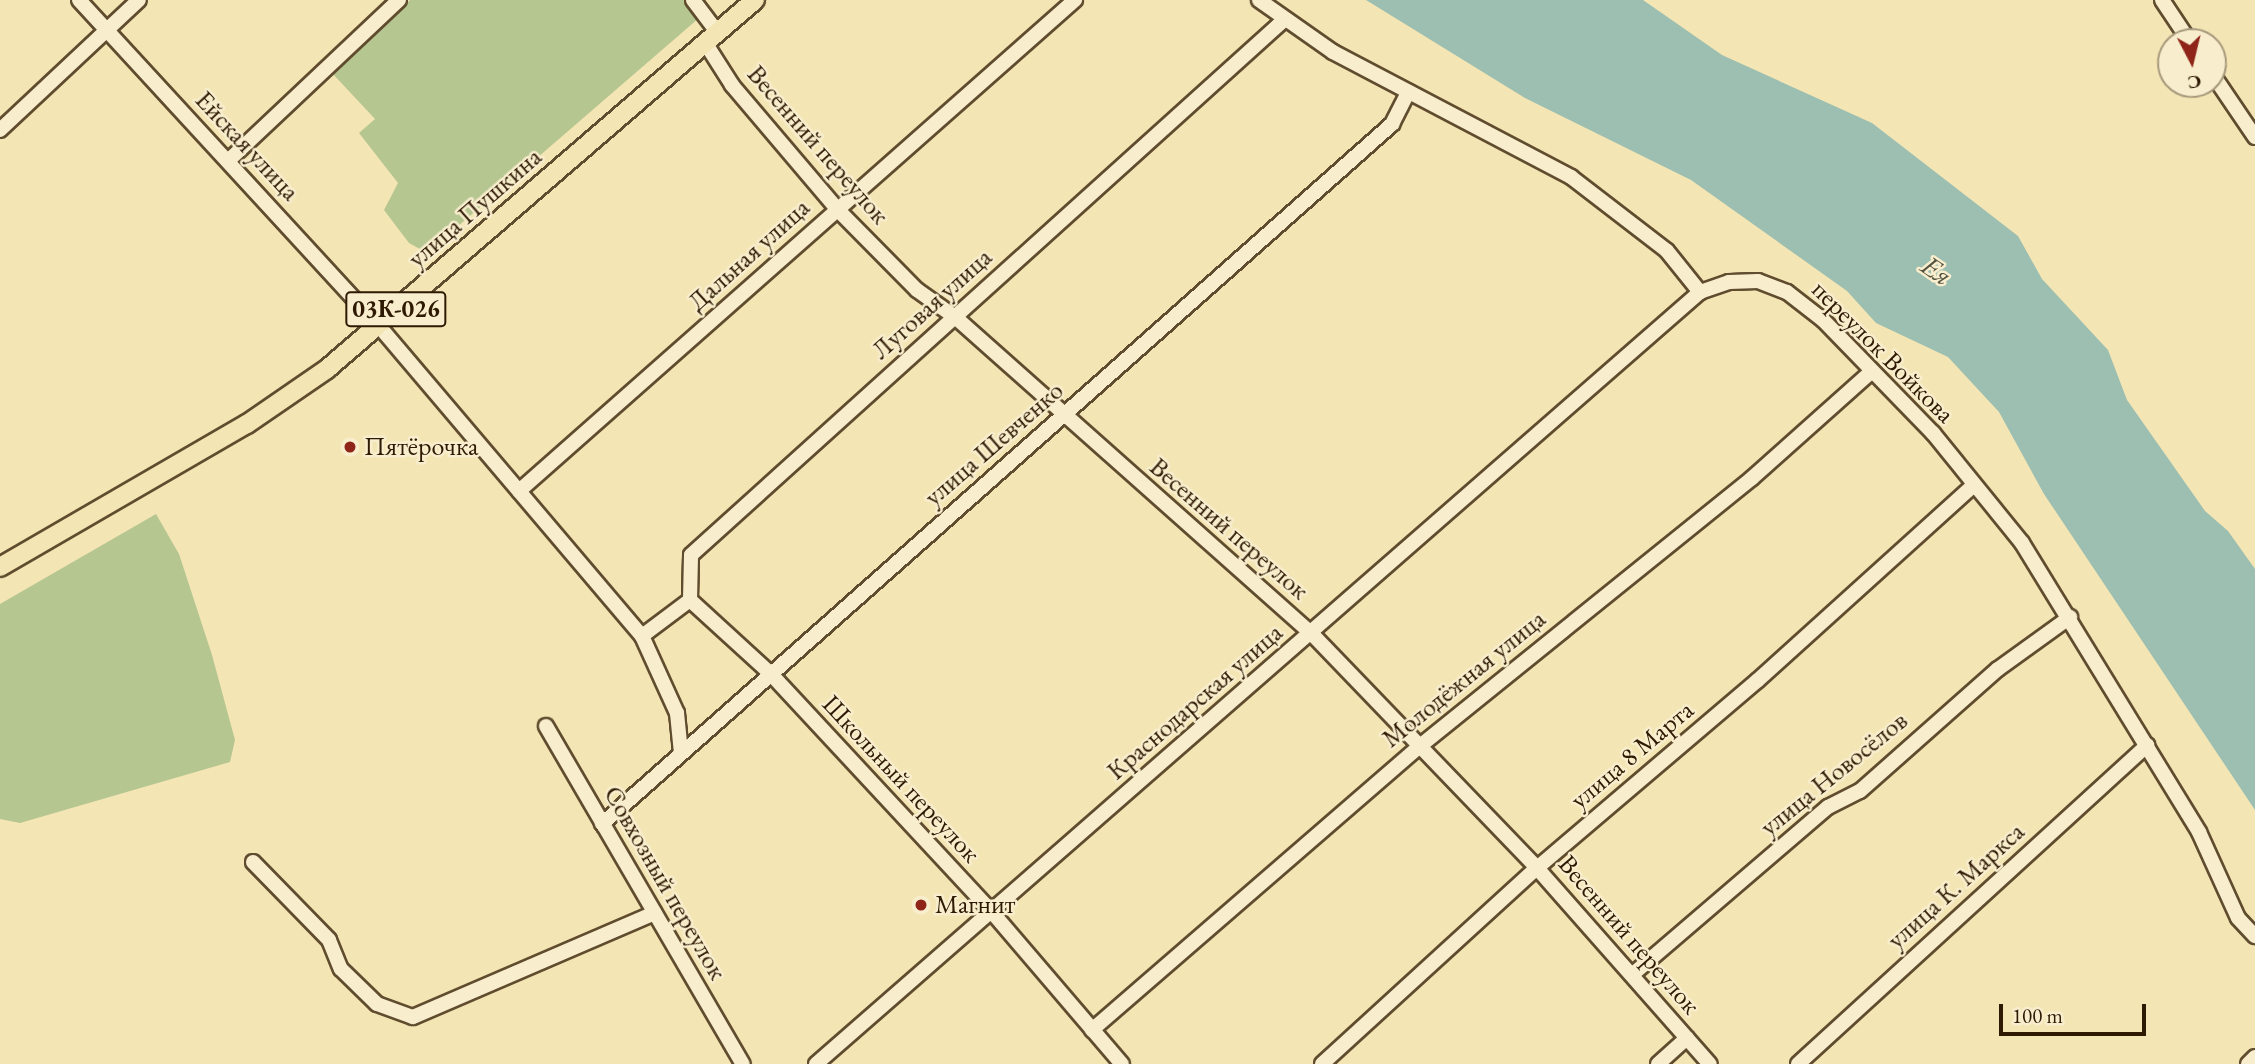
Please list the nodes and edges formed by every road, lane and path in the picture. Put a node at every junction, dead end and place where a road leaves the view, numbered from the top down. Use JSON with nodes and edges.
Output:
{"nodes":[{"id":1,"x":79,"y":0,"type":"edge"},
{"id":2,"x":139,"y":0,"type":"edge"},
{"id":3,"x":399,"y":0,"type":"edge"},
{"id":4,"x":693,"y":0,"type":"edge"},
{"id":5,"x":755,"y":0,"type":"edge"},
{"id":6,"x":1075,"y":0,"type":"edge"},
{"id":7,"x":1259,"y":0,"type":"edge"},
{"id":8,"x":2162,"y":0,"type":"edge"},
{"id":9,"x":1284,"y":20,"type":"junction"},
{"id":10,"x":2181,"y":28,"type":"edge"},
{"id":11,"x":107,"y":30,"type":"junction"},
{"id":12,"x":712,"y":39,"type":"junction"},
{"id":13,"x":1408,"y":92,"type":"junction"},
{"id":14,"x":2227,"y":96,"type":"edge"},
{"id":15,"x":0,"y":130,"type":"edge"},
{"id":16,"x":2255,"y":137,"type":"edge"},
{"id":17,"x":228,"y":162,"type":"junction"},
{"id":18,"x":837,"y":209,"type":"junction"},
{"id":19,"x":1700,"y":292,"type":"junction"},
{"id":20,"x":955,"y":317,"type":"junction"},
{"id":21,"x":379,"y":326,"type":"junction"},
{"id":22,"x":1871,"y":372,"type":"junction"},
{"id":23,"x":1063,"y":416,"type":"junction"},
{"id":24,"x":1974,"y":485,"type":"junction"},
{"id":25,"x":519,"y":491,"type":"junction"},
{"id":26,"x":0,"y":567,"type":"edge"},
{"id":27,"x":690,"y":600,"type":"junction"},
{"id":28,"x":2070,"y":617,"type":"junction"},
{"id":29,"x":1311,"y":633,"type":"junction"},
{"id":30,"x":642,"y":636,"type":"junction"},
{"id":31,"x":770,"y":673,"type":"junction"},
{"id":32,"x":546,"y":726,"type":"dead end"},
{"id":33,"x":2147,"y":745,"type":"junction"},
{"id":34,"x":1420,"y":746,"type":"junction"},
{"id":35,"x":681,"y":753,"type":"junction"},
{"id":36,"x":602,"y":824,"type":"junction"},
{"id":37,"x":253,"y":862,"type":"dead end"},
{"id":38,"x":1537,"y":868,"type":"junction"},
{"id":39,"x":992,"y":912,"type":"junction"},
{"id":40,"x":655,"y":913,"type":"junction"},
{"id":41,"x":2255,"y":936,"type":"edge"},
{"id":42,"x":1633,"y":974,"type":"junction"},
{"id":43,"x":1092,"y":1030,"type":"junction"},
{"id":44,"x":1687,"y":1038,"type":"junction"},
{"id":45,"x":2255,"y":1057,"type":"edge"},
{"id":46,"x":743,"y":1064,"type":"edge"},
{"id":47,"x":816,"y":1064,"type":"edge"},
{"id":48,"x":1122,"y":1064,"type":"edge"},
{"id":49,"x":1322,"y":1064,"type":"edge"},
{"id":50,"x":1658,"y":1064,"type":"edge"},
{"id":51,"x":1710,"y":1064,"type":"edge"},
{"id":52,"x":1798,"y":1064,"type":"edge"},
{"id":53,"x":2248,"y":1064,"type":"edge"}],
"edges":[{"from":1,"to":11,"type":"street","name":"Ейская улица"},
{"from":2,"to":11,"type":"street"},
{"from":3,"to":17,"type":"street"},
{"from":4,"to":12,"type":"street","name":"Весенний переулок"},
{"from":5,"to":12,"type":"main road","name":"улица Пушкина","number":"03К-026"},
{"from":6,"to":18,"type":"street","name":"Дальная улица"},
{"from":7,"to":9,"type":"street"},
{"from":8,"to":10,"type":"street"},
{"from":9,"to":13,"type":"street"},
{"from":9,"to":20,"type":"street","name":"Луговая улица"},
{"from":11,"to":15,"type":"street"},
{"from":11,"to":17,"type":"street","name":"Ейская улица"},
{"from":12,"to":18,"type":"street","name":"Весенний переулок"},
{"from":12,"to":21,"type":"main road","name":"улица Пушкина","number":"03К-026"},
{"from":13,"to":19,"type":"street"},
{"from":13,"to":23,"type":"street","name":"улица Шевченко"},
{"from":14,"to":16,"type":"street"},
{"from":17,"to":21,"type":"street","name":"Ейская улица"},
{"from":18,"to":20,"type":"street","name":"Весенний переулок"},
{"from":18,"to":25,"type":"street","name":"Дальная улица"},
{"from":19,"to":22,"type":"street","name":"переулок Войкова"},
{"from":19,"to":29,"type":"street","name":"Краснодарская улица"},
{"from":20,"to":23,"type":"street","name":"Весенний переулок"},
{"from":20,"to":27,"type":"street","name":"Луговая улица"},
{"from":21,"to":25,"type":"street"},
{"from":21,"to":26,"type":"main road","name":"улица Пушкина","number":"03К-026"},
{"from":22,"to":24,"type":"street","name":"переулок Войкова"},
{"from":22,"to":34,"type":"street","name":"Молодёжная улица"},
{"from":23,"to":29,"type":"street","name":"Весенний переулок"},
{"from":23,"to":31,"type":"street","name":"улица Шевченко"},
{"from":24,"to":28,"type":"street","name":"переулок Войкова"},
{"from":24,"to":38,"type":"street","name":"улица 8 Марта"},
{"from":25,"to":30,"type":"street"},
{"from":27,"to":30,"type":"street"},
{"from":27,"to":31,"type":"street","name":"Школьный переулок"},
{"from":28,"to":33,"type":"street","name":"переулок Войкова"},
{"from":28,"to":42,"type":"street","name":"улица Новосёлов"},
{"from":29,"to":34,"type":"street","name":"Весенний переулок"},
{"from":29,"to":39,"type":"street","name":"Краснодарская улица"},
{"from":30,"to":35,"type":"street"},
{"from":31,"to":35,"type":"street","name":"улица Шевченко"},
{"from":31,"to":39,"type":"street","name":"Школьный переулок"},
{"from":32,"to":36,"type":"street","name":"Совхозный переулок"},
{"from":33,"to":41,"type":"street","name":"переулок Войкова"},
{"from":33,"to":52,"type":"street","name":"улица К. Маркса"},
{"from":34,"to":38,"type":"street","name":"Весенний переулок"},
{"from":34,"to":43,"type":"street","name":"Молодёжная улица"},
{"from":35,"to":36,"type":"street","name":"улица Шевченко"},
{"from":36,"to":40,"type":"street","name":"Совхозный переулок"},
{"from":37,"to":40,"type":"street"},
{"from":38,"to":42,"type":"street","name":"Весенний переулок"},
{"from":38,"to":49,"type":"street","name":"улица 8 Марта"},
{"from":39,"to":43,"type":"street","name":"Школьный переулок"},
{"from":39,"to":47,"type":"street","name":"Краснодарская улица"},
{"from":40,"to":46,"type":"street","name":"Совхозный переулок"},
{"from":42,"to":44,"type":"street","name":"Весенний переулок"},
{"from":43,"to":48,"type":"street","name":"Школьный переулок"},
{"from":44,"to":50,"type":"street"},
{"from":44,"to":51,"type":"street","name":"Весенний переулок"},
{"from":45,"to":53,"type":"street"}]}
